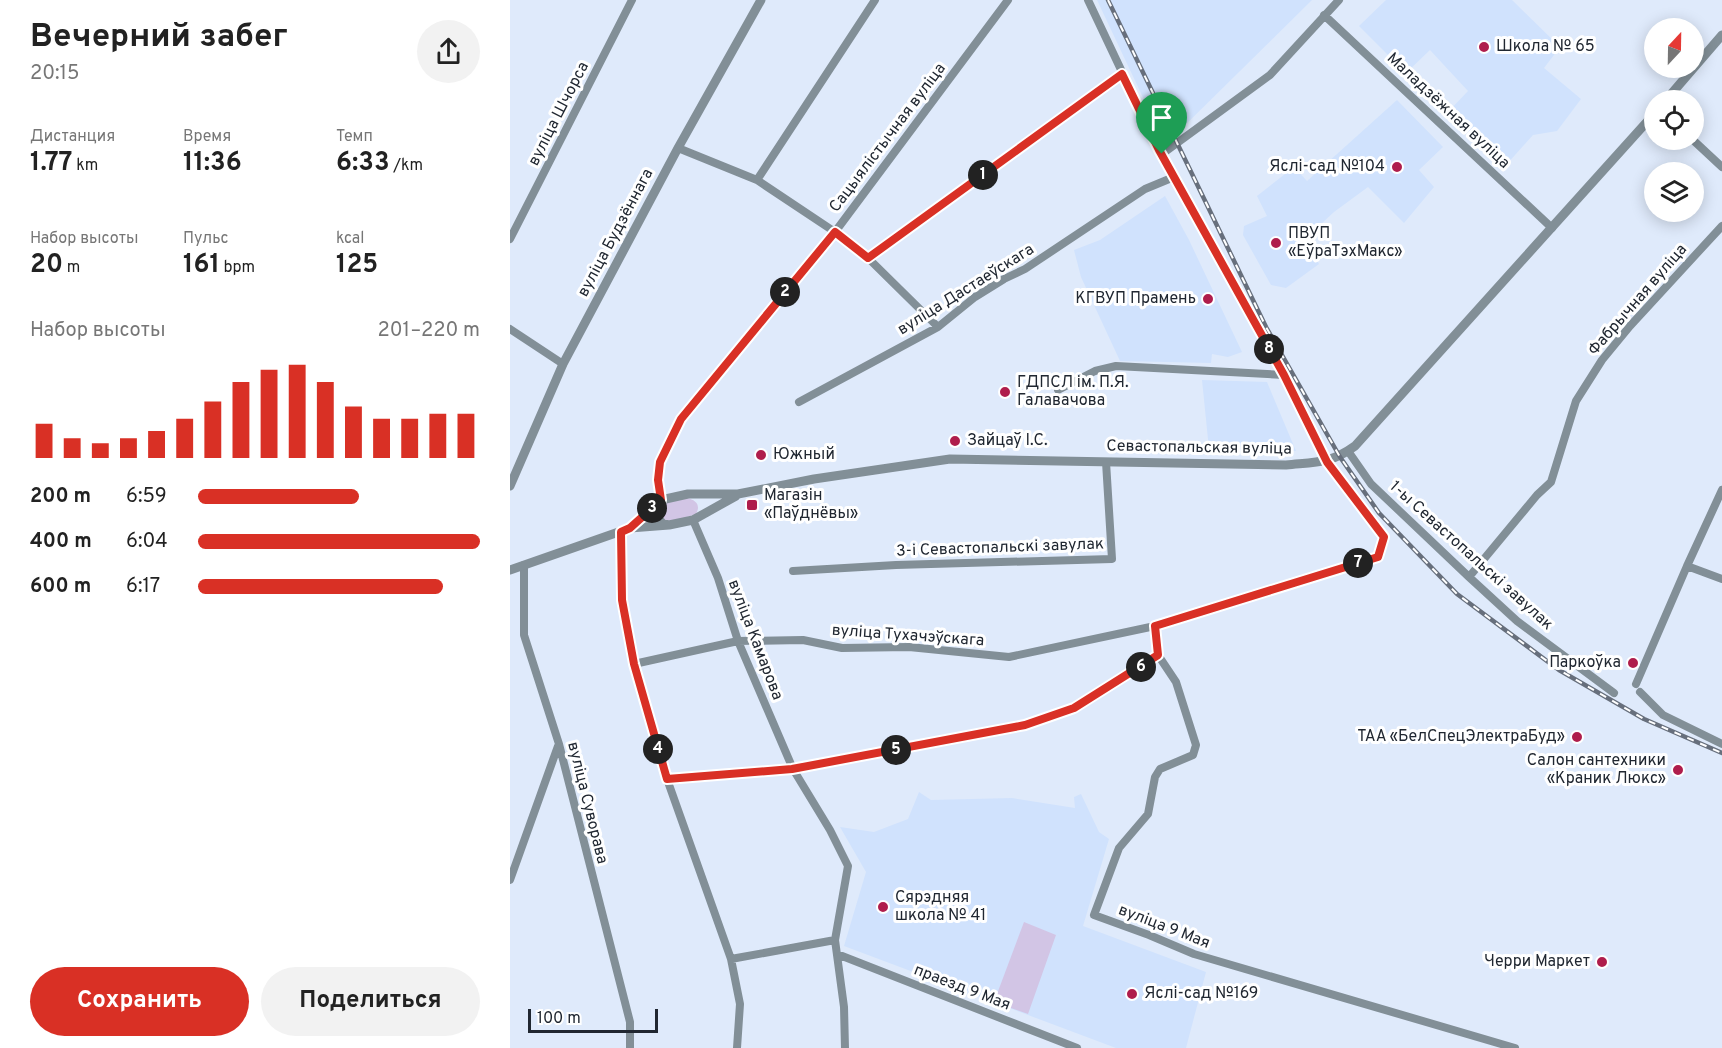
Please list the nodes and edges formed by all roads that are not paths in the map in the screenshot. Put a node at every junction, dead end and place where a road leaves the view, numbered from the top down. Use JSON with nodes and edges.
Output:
{"nodes":[{"id":1,"x":632,"y":0,"type":"edge"},
{"id":2,"x":761,"y":0,"type":"edge"},
{"id":3,"x":875,"y":0,"type":"edge"},
{"id":4,"x":1008,"y":0,"type":"edge"},
{"id":5,"x":1088,"y":0,"type":"edge"},
{"id":6,"x":1339,"y":0,"type":"edge"},
{"id":7,"x":1324,"y":15,"type":"junction"},
{"id":8,"x":1722,"y":35,"type":"edge"},
{"id":9,"x":1122,"y":74,"type":"junction"},
{"id":10,"x":1675,"y":90,"type":"edge"},
{"id":11,"x":1644,"y":125,"type":"edge"},
{"id":12,"x":678,"y":148,"type":"junction"},
{"id":13,"x":1704,"y":150,"type":"edge"},
{"id":14,"x":1160,"y":152,"type":"junction"},
{"id":15,"x":1722,"y":167,"type":"edge"},
{"id":16,"x":1174,"y":177,"type":"junction"},
{"id":17,"x":757,"y":180,"type":"junction"},
{"id":18,"x":1722,"y":226,"type":"edge"},
{"id":19,"x":1552,"y":228,"type":"junction"},
{"id":20,"x":835,"y":232,"type":"junction"},
{"id":21,"x":510,"y":239,"type":"edge"},
{"id":22,"x":868,"y":258,"type":"junction"},
{"id":23,"x":938,"y":327,"type":"junction"},
{"id":24,"x":510,"y":329,"type":"edge"},
{"id":25,"x":563,"y":364,"type":"junction"},
{"id":26,"x":1284,"y":375,"type":"junction"},
{"id":27,"x":1058,"y":390,"type":"dead end"},
{"id":28,"x":800,"y":402,"type":"dead end"},
{"id":29,"x":1348,"y":451,"type":"junction"},
{"id":30,"x":1106,"y":462,"type":"junction"},
{"id":31,"x":1327,"y":462,"type":"junction"},
{"id":32,"x":510,"y":486,"type":"edge"},
{"id":33,"x":1722,"y":490,"type":"edge"},
{"id":34,"x":688,"y":494,"type":"junction"},
{"id":35,"x":738,"y":494,"type":"junction"},
{"id":36,"x":661,"y":500,"type":"junction"},
{"id":37,"x":696,"y":518,"type":"junction"},
{"id":38,"x":669,"y":525,"type":"junction"},
{"id":39,"x":625,"y":530,"type":"junction"},
{"id":40,"x":524,"y":565,"type":"junction"},
{"id":41,"x":1687,"y":566,"type":"junction"},
{"id":42,"x":510,"y":570,"type":"edge"},
{"id":43,"x":793,"y":571,"type":"dead end"},
{"id":44,"x":1469,"y":577,"type":"junction"},
{"id":45,"x":1722,"y":579,"type":"edge"},
{"id":46,"x":1155,"y":626,"type":"junction"},
{"id":47,"x":738,"y":641,"type":"junction"},
{"id":48,"x":1158,"y":655,"type":"junction"},
{"id":49,"x":634,"y":664,"type":"junction"},
{"id":50,"x":1636,"y":684,"type":"dead end"},
{"id":51,"x":1640,"y":692,"type":"dead end"},
{"id":52,"x":1614,"y":693,"type":"dead end"},
{"id":53,"x":559,"y":744,"type":"junction"},
{"id":54,"x":1722,"y":744,"type":"edge"},
{"id":55,"x":792,"y":769,"type":"junction"},
{"id":56,"x":667,"y":779,"type":"junction"},
{"id":57,"x":510,"y":880,"type":"edge"},
{"id":58,"x":835,"y":940,"type":"junction"},
{"id":59,"x":837,"y":954,"type":"junction"},
{"id":60,"x":731,"y":959,"type":"junction"},
{"id":61,"x":630,"y":1048,"type":"edge"},
{"id":62,"x":737,"y":1048,"type":"edge"},
{"id":63,"x":845,"y":1048,"type":"edge"},
{"id":64,"x":1077,"y":1048,"type":"edge"},
{"id":65,"x":1515,"y":1048,"type":"edge"}],
"edges":[{"from":1,"to":21,"type":"street","name":"вуліца Шчорса"},
{"from":2,"to":12,"type":"street","name":"вуліца Будзённага"},
{"from":3,"to":17,"type":"street"},
{"from":4,"to":20,"type":"street","name":"Сацыялістычная вуліца"},
{"from":5,"to":9,"type":"street"},
{"from":6,"to":7,"type":"street"},
{"from":7,"to":14,"type":"street"},
{"from":7,"to":19,"type":"street","name":"Маладзёжная вуліца"},
{"from":8,"to":10,"type":"street"},
{"from":9,"to":14,"type":"street"},
{"from":9,"to":22,"type":"street"},
{"from":11,"to":19,"type":"street","name":"Севастопальская вуліца"},
{"from":12,"to":17,"type":"street"},
{"from":12,"to":25,"type":"street","name":"вуліца Будзённага"},
{"from":13,"to":15,"type":"street"},
{"from":14,"to":16,"type":"street"},
{"from":16,"to":23,"type":"street","name":"вуліца Дастаеўскага"},
{"from":16,"to":26,"type":"street"},
{"from":17,"to":20,"type":"street"},
{"from":18,"to":44,"type":"street","name":"Фабрычная вуліца"},
{"from":19,"to":29,"type":"street","name":"Севастопальская вуліца"},
{"from":20,"to":22,"type":"street"},
{"from":20,"to":36,"type":"street","name":"Сацыялістычная вуліца"},
{"from":22,"to":23,"type":"street"},
{"from":23,"to":28,"type":"street","name":"вуліца Дастаеўскага"},
{"from":24,"to":25,"type":"street"},
{"from":25,"to":32,"type":"street","name":"вуліца Будзённага"},
{"from":26,"to":27,"type":"street"},
{"from":26,"to":31,"type":"street"},
{"from":29,"to":31,"type":"street","name":"Севастопальская вуліца"},
{"from":29,"to":44,"type":"street","name":"1-ы Севастопальскі завулак"},
{"from":30,"to":31,"type":"street","name":"Севастопальская вуліца"},
{"from":30,"to":35,"type":"street","name":"Севастопальская вуліца"},
{"from":30,"to":43,"type":"street","name":"3-і Севастопальскі завулак"},
{"from":31,"to":46,"type":"street","name":"вуліца Тухачэўскага"},
{"from":33,"to":41,"type":"street"},
{"from":34,"to":35,"type":"street","name":"Севастопальская вуліца"},
{"from":34,"to":36,"type":"street","name":"Севастопальская вуліца"},
{"from":34,"to":37,"type":"street"},
{"from":35,"to":37,"type":"street","name":"Севастопальская вуліца"},
{"from":36,"to":38,"type":"street"},
{"from":36,"to":39,"type":"street","name":"Севастопальская вуліца"},
{"from":37,"to":38,"type":"street","name":"Севастопальская вуліца"},
{"from":37,"to":47,"type":"street","name":"вуліца Камарова"},
{"from":38,"to":39,"type":"street","name":"Севастопальская вуліца"},
{"from":39,"to":40,"type":"street","name":"Севастопальская вуліца"},
{"from":39,"to":49,"type":"street"},
{"from":40,"to":42,"type":"street","name":"Севастопальская вуліца"},
{"from":40,"to":53,"type":"street","name":"вуліца Суворава"},
{"from":41,"to":45,"type":"street"},
{"from":41,"to":50,"type":"street"},
{"from":44,"to":52,"type":"street","name":"1-ы Севастопальскі завулак"},
{"from":46,"to":47,"type":"street","name":"вуліца Тухачэўскага"},
{"from":46,"to":48,"type":"street","name":"вуліца 9 Мая"},
{"from":47,"to":49,"type":"street","name":"вуліца Тухачэўскага"},
{"from":47,"to":55,"type":"street","name":"вуліца Камарова"},
{"from":48,"to":55,"type":"street"},
{"from":48,"to":65,"type":"street","name":"вуліца 9 Мая"},
{"from":49,"to":56,"type":"street"},
{"from":51,"to":54,"type":"street"},
{"from":53,"to":57,"type":"street"},
{"from":53,"to":61,"type":"street","name":"вуліца Суворава"},
{"from":55,"to":56,"type":"street"},
{"from":55,"to":58,"type":"street","name":"вуліца Камарова"},
{"from":56,"to":60,"type":"street"},
{"from":58,"to":59,"type":"street","name":"вуліца Камарова"},
{"from":58,"to":60,"type":"street"},
{"from":59,"to":63,"type":"street","name":"вуліца Камарова"},
{"from":59,"to":64,"type":"street","name":"праезд 9 Мая"},
{"from":60,"to":62,"type":"street"}]}
